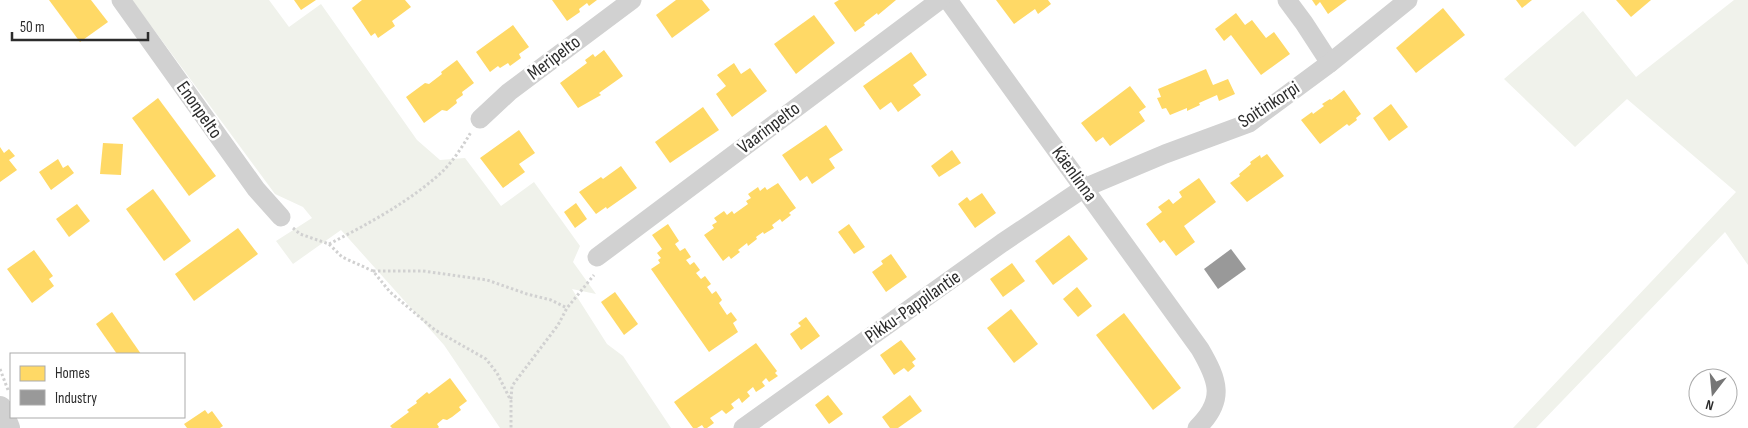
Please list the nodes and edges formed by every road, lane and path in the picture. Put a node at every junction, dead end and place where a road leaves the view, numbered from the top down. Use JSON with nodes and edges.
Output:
{"nodes":[{"id":1,"x":121,"y":0,"type":"edge"},
{"id":2,"x":632,"y":0,"type":"edge"},
{"id":3,"x":940,"y":0,"type":"edge"},
{"id":4,"x":948,"y":0,"type":"edge"},
{"id":5,"x":1287,"y":0,"type":"edge"},
{"id":6,"x":1408,"y":0,"type":"edge"},
{"id":7,"x":1330,"y":63,"type":"junction"},
{"id":8,"x":480,"y":119,"type":"joint"},
{"id":9,"x":1084,"y":188,"type":"junction"},
{"id":10,"x":282,"y":217,"type":"joint"},
{"id":11,"x":329,"y":244,"type":"junction"},
{"id":12,"x":597,"y":257,"type":"joint"},
{"id":13,"x":373,"y":271,"type":"junction"},
{"id":14,"x":567,"y":308,"type":"junction"},
{"id":15,"x":0,"y":369,"type":"edge"},
{"id":16,"x":10,"y":395,"type":"edge"},
{"id":17,"x":511,"y":401,"type":"junction"},
{"id":18,"x":0,"y":408,"type":"edge"},
{"id":19,"x":8,"y":428,"type":"edge"},
{"id":20,"x":511,"y":428,"type":"edge"},
{"id":21,"x":743,"y":428,"type":"edge"},
{"id":22,"x":1197,"y":428,"type":"edge"}],
"edges":[{"from":1,"to":10,"type":"street","name":"Enonpelto"},
{"from":2,"to":8,"type":"street","name":"Meripelto"},
{"from":3,"to":12,"type":"street","name":"Vaarinpelto"},
{"from":4,"to":9,"type":"street","name":"Käenlinna"},
{"from":5,"to":7,"type":"street"},
{"from":6,"to":7,"type":"street","name":"Soitinkorpi"},
{"from":7,"to":9,"type":"street","name":"Soitinkorpi"},
{"from":8,"to":11,"type":"path"},
{"from":9,"to":21,"type":"street","name":"Pikku-Pappilantie"},
{"from":9,"to":22,"type":"street","name":"Käenlinna"},
{"from":10,"to":11,"type":"path"},
{"from":11,"to":13,"type":"path"},
{"from":12,"to":14,"type":"path"},
{"from":13,"to":14,"type":"path"},
{"from":13,"to":17,"type":"path"},
{"from":14,"to":17,"type":"path"},
{"from":15,"to":16,"type":"path"},
{"from":17,"to":20,"type":"path"},
{"from":18,"to":19,"type":"street"}]}
